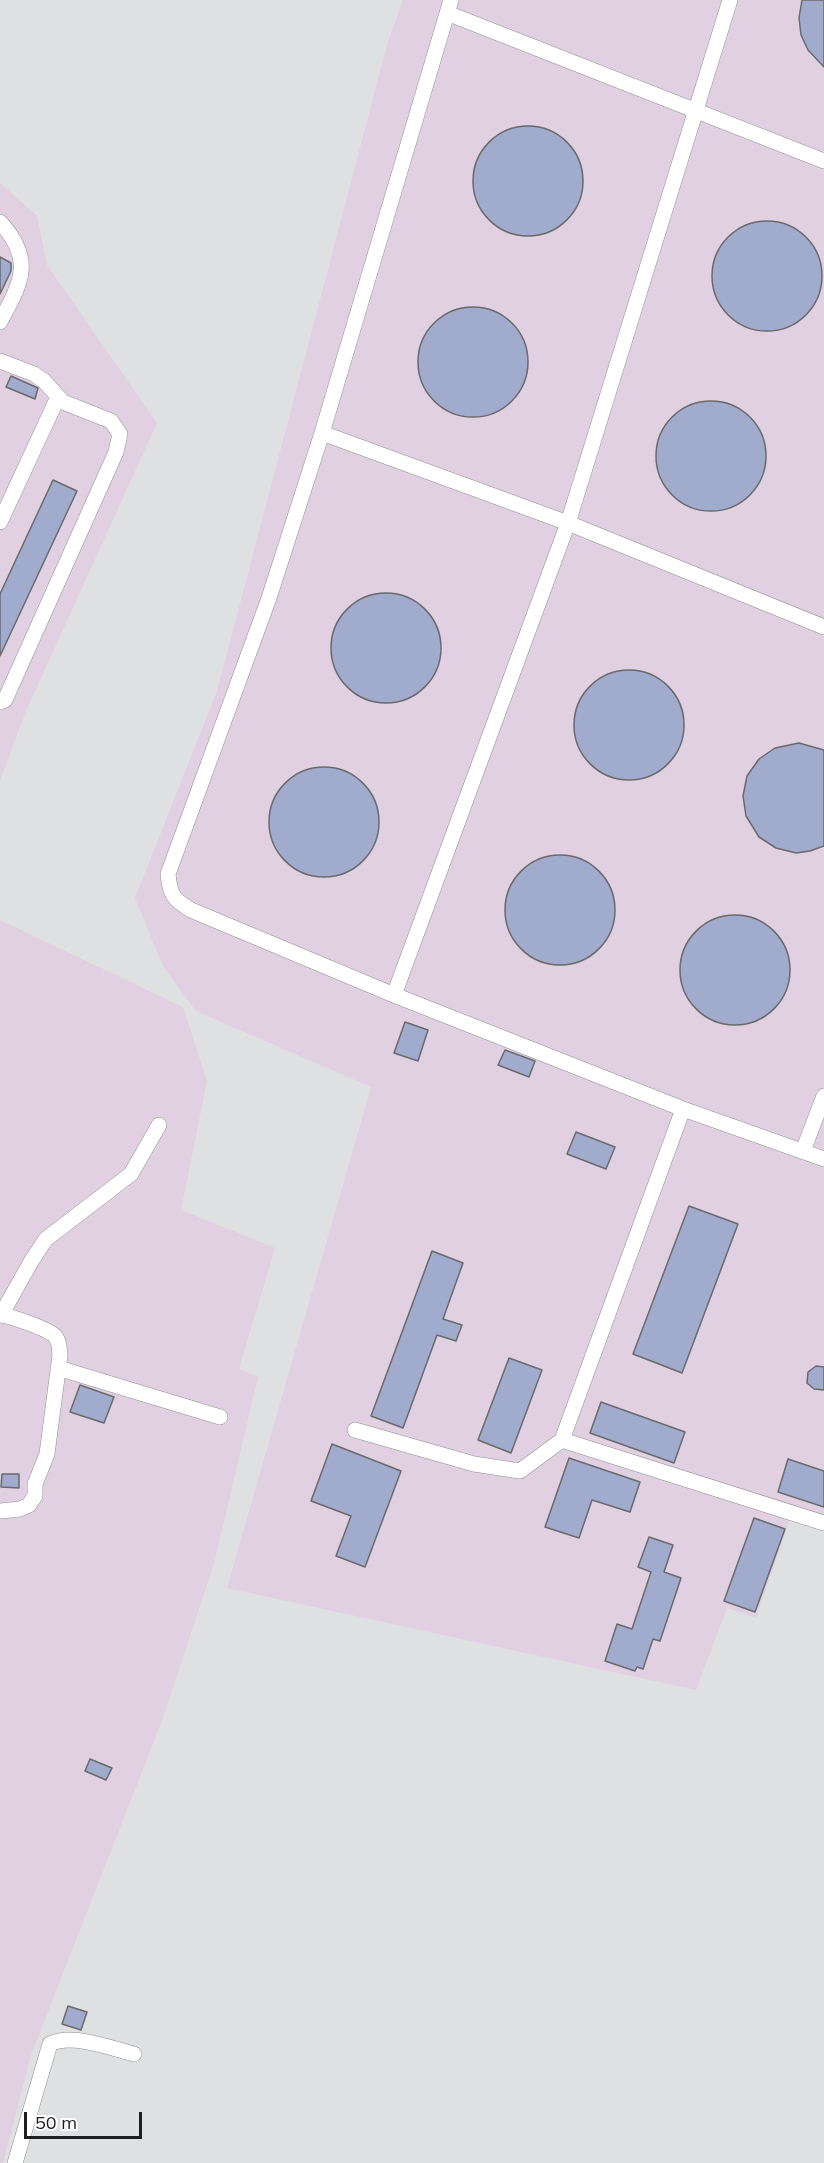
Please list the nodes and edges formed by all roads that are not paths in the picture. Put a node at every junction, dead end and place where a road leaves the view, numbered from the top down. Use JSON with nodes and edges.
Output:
{"nodes":[{"id":1,"x":730,"y":0,"type":"edge"},
{"id":2,"x":449,"y":6,"type":"edge"},
{"id":3,"x":696,"y":109,"type":"junction"},
{"id":4,"x":824,"y":160,"type":"edge"},
{"id":5,"x":0,"y":222,"type":"edge"},
{"id":6,"x":0,"y":322,"type":"edge"},
{"id":7,"x":0,"y":361,"type":"edge"},
{"id":8,"x":58,"y":397,"type":"junction"},
{"id":9,"x":322,"y":433,"type":"junction"},
{"id":10,"x":0,"y":522,"type":"edge"},
{"id":11,"x":568,"y":523,"type":"junction"},
{"id":12,"x":824,"y":627,"type":"edge"},
{"id":13,"x":0,"y":702,"type":"edge"},
{"id":14,"x":394,"y":995,"type":"junction"},
{"id":15,"x":824,"y":1096,"type":"edge"},
{"id":16,"x":683,"y":1109,"type":"junction"},
{"id":17,"x":159,"y":1125,"type":"dead end"},
{"id":18,"x":803,"y":1151,"type":"junction"},
{"id":19,"x":824,"y":1159,"type":"edge"},
{"id":20,"x":0,"y":1315,"type":"edge"},
{"id":21,"x":58,"y":1368,"type":"junction"},
{"id":22,"x":220,"y":1417,"type":"dead end"},
{"id":23,"x":355,"y":1430,"type":"dead end"},
{"id":24,"x":562,"y":1440,"type":"junction"},
{"id":25,"x":0,"y":1511,"type":"edge"},
{"id":26,"x":824,"y":1523,"type":"edge"},
{"id":27,"x":134,"y":2054,"type":"dead end"},
{"id":28,"x":15,"y":2163,"type":"edge"}],
"edges":[{"from":1,"to":3,"type":"lane"},
{"from":2,"to":3,"type":"lane"},
{"from":2,"to":9,"type":"lane"},
{"from":3,"to":4,"type":"lane"},
{"from":3,"to":11,"type":"lane"},
{"from":5,"to":6,"type":"lane"},
{"from":7,"to":8,"type":"lane"},
{"from":8,"to":10,"type":"lane"},
{"from":8,"to":13,"type":"lane"},
{"from":9,"to":11,"type":"lane"},
{"from":9,"to":14,"type":"lane"},
{"from":11,"to":12,"type":"lane"},
{"from":11,"to":14,"type":"lane"},
{"from":14,"to":16,"type":"lane"},
{"from":15,"to":18,"type":"lane"},
{"from":16,"to":18,"type":"lane"},
{"from":16,"to":24,"type":"lane"},
{"from":17,"to":20,"type":"lane"},
{"from":18,"to":19,"type":"lane"},
{"from":20,"to":21,"type":"lane"},
{"from":21,"to":22,"type":"lane"},
{"from":21,"to":25,"type":"lane"},
{"from":23,"to":24,"type":"lane"},
{"from":24,"to":26,"type":"lane"},
{"from":27,"to":28,"type":"lane"}]}
